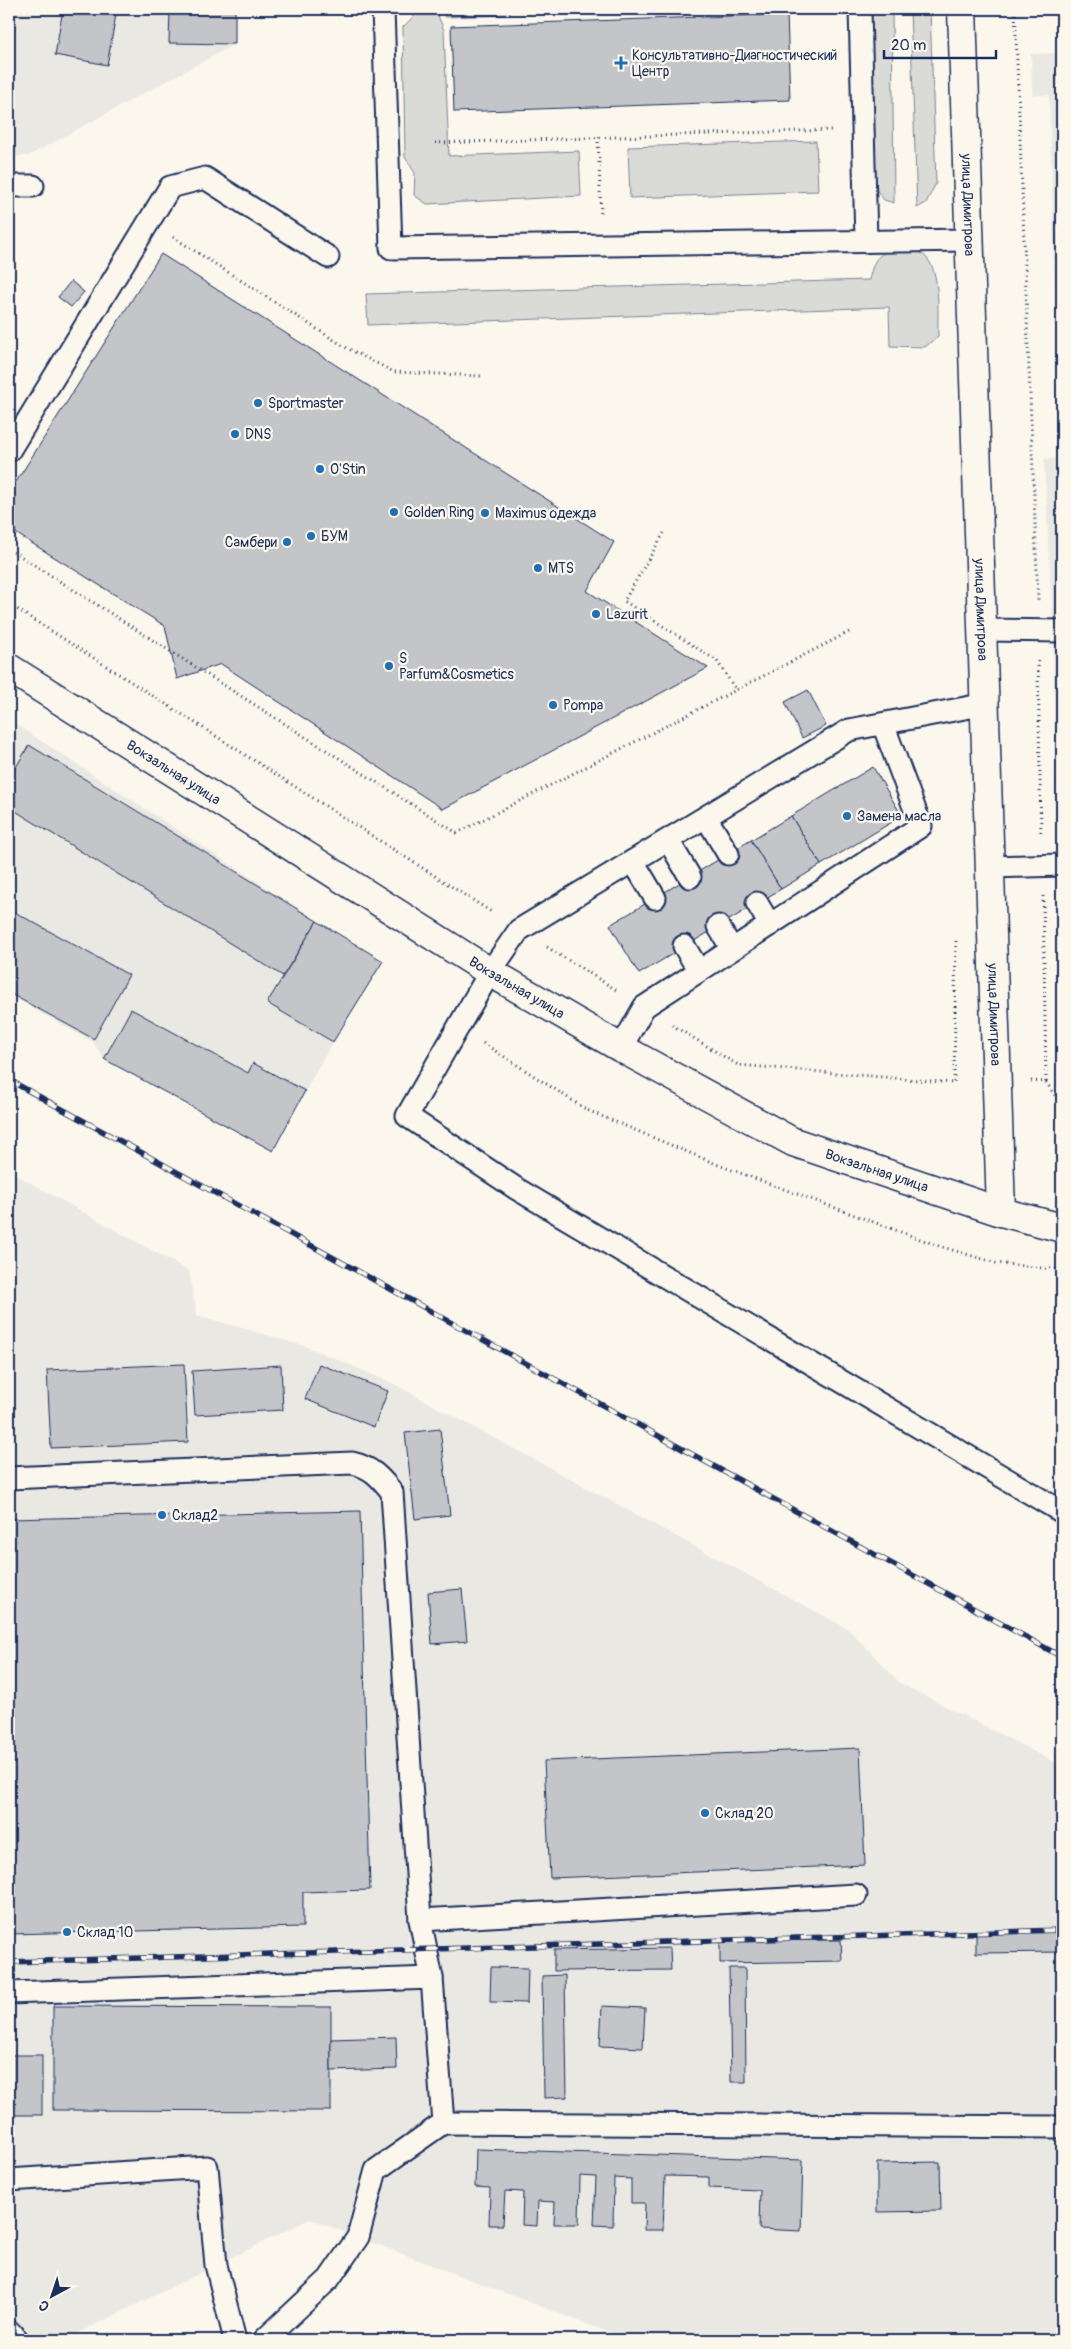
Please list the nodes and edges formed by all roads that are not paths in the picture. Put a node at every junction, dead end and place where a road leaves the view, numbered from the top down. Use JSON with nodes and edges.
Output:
{"nodes":[{"id":1,"x":383,"y":9,"type":"edge"},
{"id":2,"x":860,"y":9,"type":"edge"},
{"id":3,"x":962,"y":9,"type":"edge"},
{"id":4,"x":9,"y":186,"type":"edge"},
{"id":5,"x":33,"y":186,"type":"dead end"},
{"id":6,"x":970,"y":240,"type":"junction"},
{"id":7,"x":866,"y":242,"type":"junction"},
{"id":8,"x":328,"y":257,"type":"dead end"},
{"id":9,"x":9,"y":451,"type":"edge"},
{"id":10,"x":983,"y":630,"type":"junction"},
{"id":11,"x":1062,"y":631,"type":"edge"},
{"id":12,"x":9,"y":668,"type":"edge"},
{"id":13,"x":986,"y":704,"type":"junction"},
{"id":14,"x":883,"y":724,"type":"junction"},
{"id":15,"x":706,"y":817,"type":"junction"},
{"id":16,"x":668,"y":840,"type":"junction"},
{"id":17,"x":728,"y":854,"type":"dead end"},
{"id":18,"x":633,"y":861,"type":"junction"},
{"id":19,"x":1052,"y":865,"type":"edge"},
{"id":20,"x":991,"y":867,"type":"junction"},
{"id":21,"x":690,"y":877,"type":"dead end"},
{"id":22,"x":654,"y":898,"type":"dead end"},
{"id":23,"x":757,"y":903,"type":"dead end"},
{"id":24,"x":770,"y":924,"type":"junction"},
{"id":25,"x":718,"y":926,"type":"dead end"},
{"id":26,"x":684,"y":946,"type":"dead end"},
{"id":27,"x":732,"y":949,"type":"junction"},
{"id":28,"x":699,"y":971,"type":"junction"},
{"id":29,"x":490,"y":972,"type":"junction"},
{"id":30,"x":621,"y":1048,"type":"junction"},
{"id":31,"x":1001,"y":1212,"type":"junction"},
{"id":32,"x":1062,"y":1228,"type":"edge"},
{"id":33,"x":9,"y":1478,"type":"edge"},
{"id":34,"x":1062,"y":1512,"type":"edge"},
{"id":35,"x":856,"y":1895,"type":"dead end"},
{"id":36,"x":420,"y":1920,"type":"junction"},
{"id":37,"x":432,"y":1978,"type":"junction"},
{"id":38,"x":9,"y":1993,"type":"edge"},
{"id":39,"x":443,"y":2122,"type":"junction"},
{"id":40,"x":1062,"y":2128,"type":"edge"},
{"id":41,"x":9,"y":2180,"type":"edge"},
{"id":42,"x":9,"y":2331,"type":"edge"},
{"id":43,"x":18,"y":2340,"type":"edge"},
{"id":44,"x":235,"y":2340,"type":"edge"},
{"id":45,"x":264,"y":2340,"type":"edge"}],
"edges":[{"from":1,"to":7,"type":"lane"},
{"from":2,"to":7,"type":"lane"},
{"from":3,"to":6,"type":"street","name":"улица Димитрова"},
{"from":4,"to":5,"type":"lane"},
{"from":6,"to":7,"type":"lane"},
{"from":6,"to":10,"type":"street","name":"улица Димитрова"},
{"from":8,"to":9,"type":"lane"},
{"from":10,"to":11,"type":"lane"},
{"from":10,"to":13,"type":"street","name":"улица Димитрова"},
{"from":12,"to":29,"type":"street","name":"Вокзальная улица"},
{"from":13,"to":14,"type":"lane"},
{"from":13,"to":20,"type":"street","name":"улица Димитрова"},
{"from":14,"to":15,"type":"lane"},
{"from":14,"to":24,"type":"lane"},
{"from":15,"to":16,"type":"lane"},
{"from":15,"to":17,"type":"lane"},
{"from":16,"to":18,"type":"lane"},
{"from":16,"to":21,"type":"lane"},
{"from":18,"to":22,"type":"lane"},
{"from":18,"to":29,"type":"lane"},
{"from":19,"to":20,"type":"lane"},
{"from":20,"to":31,"type":"street","name":"улица Димитрова"},
{"from":23,"to":24,"type":"lane"},
{"from":24,"to":27,"type":"lane"},
{"from":25,"to":27,"type":"lane"},
{"from":26,"to":28,"type":"lane"},
{"from":27,"to":28,"type":"lane"},
{"from":28,"to":30,"type":"lane"},
{"from":29,"to":30,"type":"street","name":"Вокзальная улица"},
{"from":29,"to":34,"type":"lane"},
{"from":30,"to":31,"type":"street","name":"Вокзальная улица"},
{"from":31,"to":32,"type":"street","name":"Вокзальная улица"},
{"from":33,"to":36,"type":"lane"},
{"from":35,"to":36,"type":"lane"},
{"from":36,"to":37,"type":"lane"},
{"from":37,"to":38,"type":"lane"},
{"from":37,"to":39,"type":"lane"},
{"from":39,"to":40,"type":"lane"},
{"from":39,"to":45,"type":"lane"},
{"from":41,"to":44,"type":"lane"},
{"from":42,"to":43,"type":"lane"}]}
